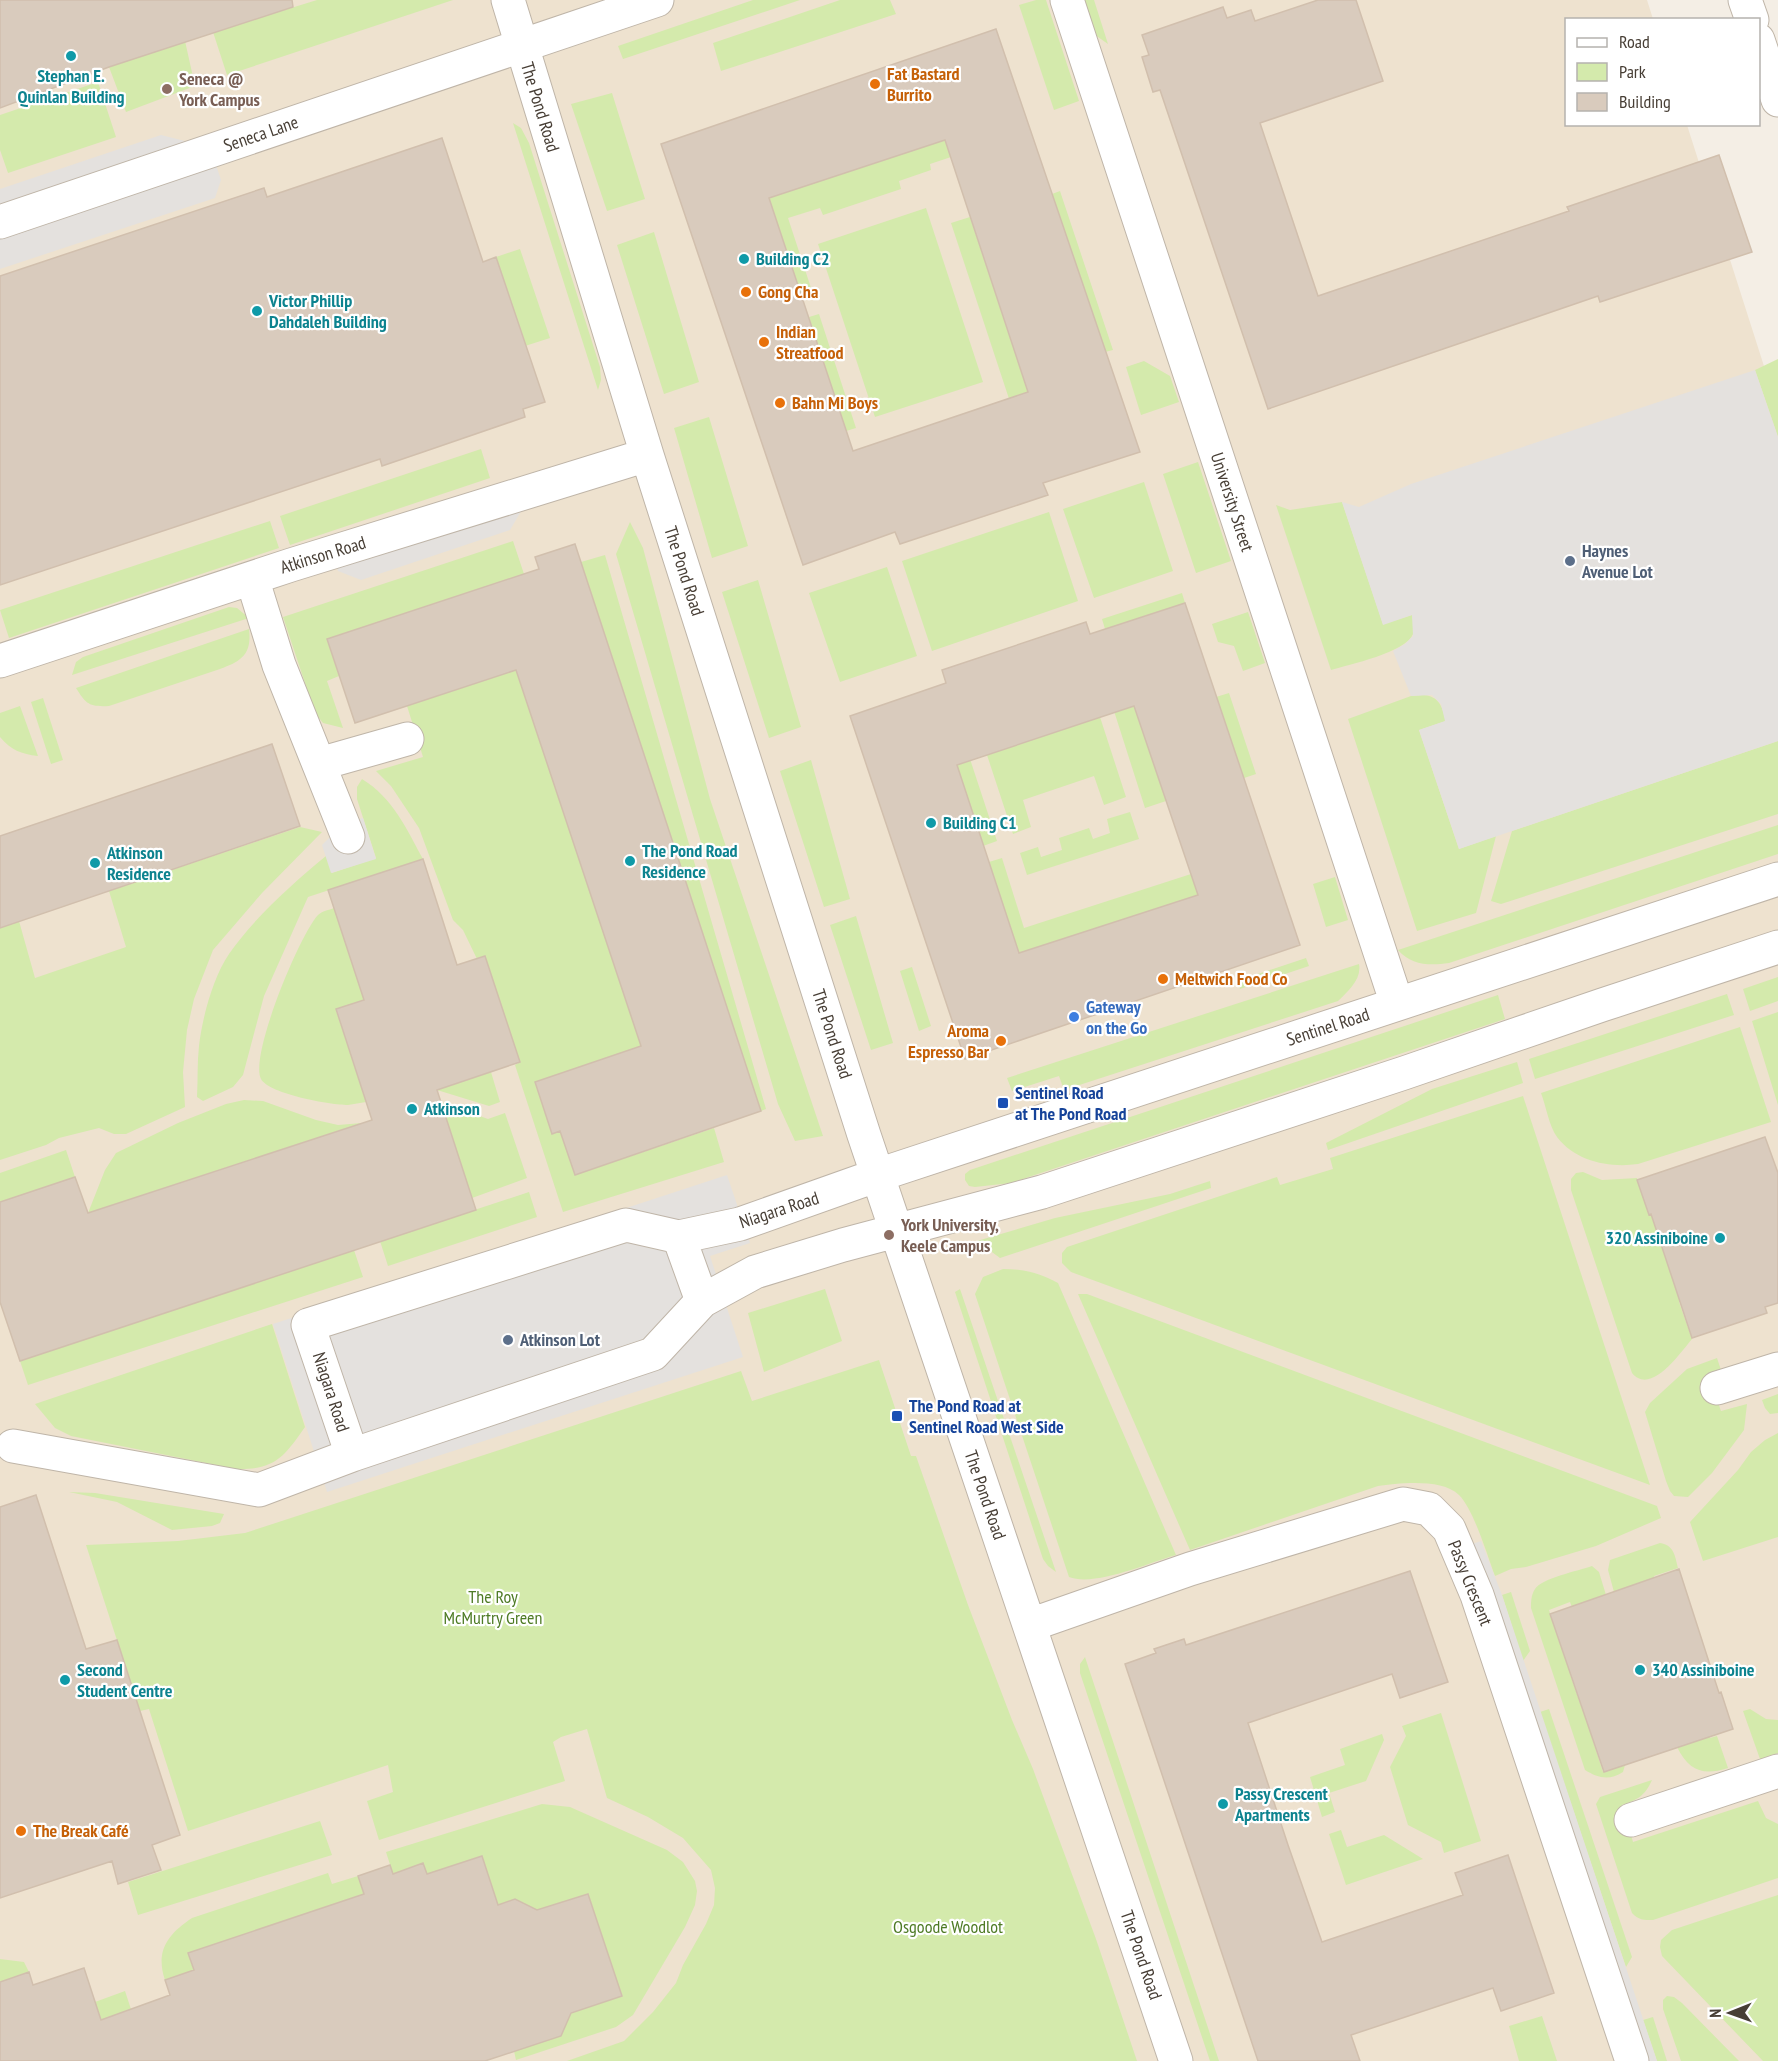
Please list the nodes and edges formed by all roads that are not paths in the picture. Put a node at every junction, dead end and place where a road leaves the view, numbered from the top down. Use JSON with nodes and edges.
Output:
{"nodes":[{"id":1,"x":508,"y":0,"type":"edge"},
{"id":2,"x":657,"y":0,"type":"edge"},
{"id":3,"x":1067,"y":0,"type":"edge"},
{"id":4,"x":1745,"y":0,"type":"edge"},
{"id":5,"x":1751,"y":18,"type":"edge"},
{"id":6,"x":521,"y":45,"type":"junction"},
{"id":7,"x":1767,"y":50,"type":"edge"},
{"id":8,"x":1778,"y":100,"type":"edge"},
{"id":9,"x":0,"y":222,"type":"edge"},
{"id":10,"x":647,"y":455,"type":"junction"},
{"id":11,"x":252,"y":578,"type":"junction"},
{"id":12,"x":0,"y":661,"type":"edge"},
{"id":13,"x":407,"y":739,"type":"dead end"},
{"id":14,"x":319,"y":764,"type":"junction"},
{"id":15,"x":348,"y":837,"type":"dead end"},
{"id":16,"x":1778,"y":879,"type":"edge"},
{"id":17,"x":1778,"y":946,"type":"edge"},
{"id":18,"x":1397,"y":1004,"type":"junction"},
{"id":19,"x":878,"y":1175,"type":"junction"},
{"id":20,"x":896,"y":1232,"type":"junction"},
{"id":21,"x":679,"y":1237,"type":"junction"},
{"id":22,"x":702,"y":1301,"type":"junction"},
{"id":23,"x":1778,"y":1368,"type":"edge"},
{"id":24,"x":1717,"y":1388,"type":"dead end"},
{"id":25,"x":13,"y":1446,"type":"dead end"},
{"id":26,"x":352,"y":1455,"type":"junction"},
{"id":27,"x":1030,"y":1624,"type":"junction"},
{"id":28,"x":1778,"y":1771,"type":"edge"},
{"id":29,"x":1631,"y":1820,"type":"dead end"},
{"id":30,"x":1176,"y":2061,"type":"edge"},
{"id":31,"x":1632,"y":2061,"type":"edge"}],
"edges":[{"from":1,"to":6,"type":"street","name":"The Pond Road"},
{"from":2,"to":6,"type":"street","name":"Seneca Lane"},
{"from":3,"to":18,"type":"street","name":"University Street"},
{"from":4,"to":5,"type":"street"},
{"from":6,"to":9,"type":"street","name":"Seneca Lane"},
{"from":6,"to":10,"type":"street","name":"The Pond Road"},
{"from":7,"to":8,"type":"street"},
{"from":10,"to":11,"type":"street","name":"Atkinson Road"},
{"from":10,"to":19,"type":"street","name":"The Pond Road"},
{"from":11,"to":12,"type":"street","name":"Atkinson Road"},
{"from":11,"to":14,"type":"street"},
{"from":13,"to":14,"type":"street"},
{"from":14,"to":15,"type":"street"},
{"from":16,"to":18,"type":"street","name":"Sentinel Road"},
{"from":17,"to":20,"type":"street"},
{"from":18,"to":19,"type":"street","name":"Sentinel Road"},
{"from":19,"to":20,"type":"street","name":"The Pond Road"},
{"from":19,"to":21,"type":"street","name":"Niagara Road"},
{"from":20,"to":22,"type":"street","name":"Niagara Road"},
{"from":20,"to":27,"type":"street","name":"The Pond Road"},
{"from":21,"to":22,"type":"street"},
{"from":21,"to":26,"type":"street","name":"Niagara Road"},
{"from":22,"to":26,"type":"street","name":"Niagara Road"},
{"from":23,"to":24,"type":"street"},
{"from":25,"to":26,"type":"street"},
{"from":27,"to":30,"type":"street","name":"The Pond Road"},
{"from":27,"to":31,"type":"street","name":"Passy Crescent"},
{"from":28,"to":29,"type":"street"}]}
